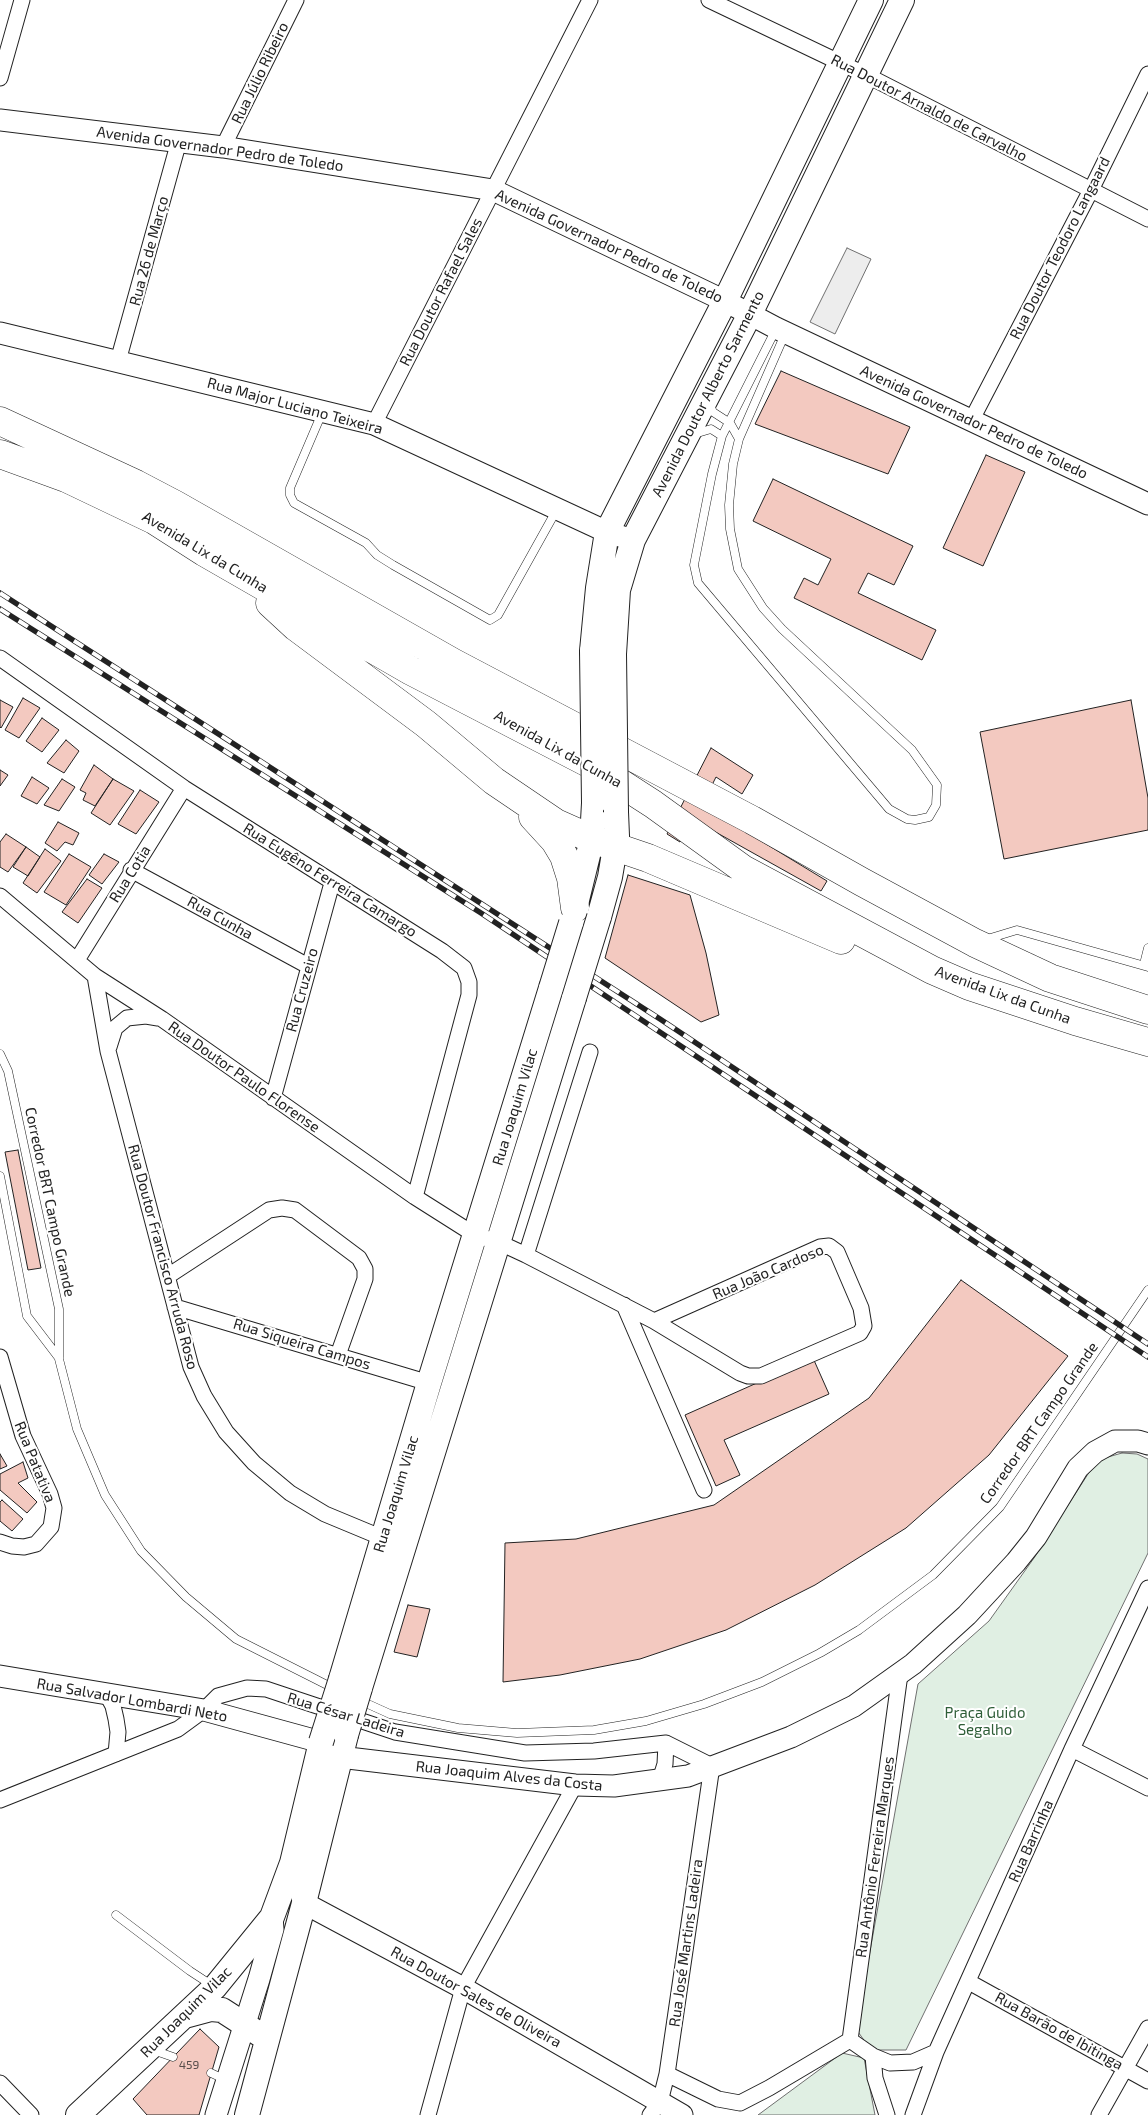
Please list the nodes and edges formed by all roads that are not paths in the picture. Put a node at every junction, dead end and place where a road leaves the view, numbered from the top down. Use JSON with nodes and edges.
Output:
{"nodes":[{"id":1,"x":22,"y":0,"type":"edge"},
{"id":2,"x":296,"y":0,"type":"edge"},
{"id":3,"x":590,"y":0,"type":"edge"},
{"id":4,"x":709,"y":0,"type":"edge"},
{"id":5,"x":871,"y":0,"type":"edge"},
{"id":6,"x":902,"y":0,"type":"edge"},
{"id":7,"x":840,"y":63,"type":"junction"},
{"id":8,"x":1148,"y":74,"type":"edge"},
{"id":9,"x":866,"y":75,"type":"junction"},
{"id":10,"x":0,"y":78,"type":"edge"},
{"id":11,"x":0,"y":120,"type":"edge"},
{"id":12,"x":179,"y":142,"type":"junction"},
{"id":13,"x":223,"y":147,"type":"junction"},
{"id":14,"x":493,"y":190,"type":"junction"},
{"id":15,"x":1091,"y":190,"type":"junction"},
{"id":16,"x":1148,"y":219,"type":"edge"},
{"id":17,"x":726,"y":301,"type":"junction"},
{"id":18,"x":750,"y":314,"type":"junction"},
{"id":19,"x":781,"y":330,"type":"junction"},
{"id":20,"x":0,"y":333,"type":"edge"},
{"id":21,"x":118,"y":361,"type":"junction"},
{"id":22,"x":708,"y":398,"type":"junction"},
{"id":23,"x":323,"y":411,"type":"junction"},
{"id":24,"x":0,"y":421,"type":"edge"},
{"id":25,"x":971,"y":421,"type":"junction"},
{"id":26,"x":730,"y":423,"type":"junction"},
{"id":27,"x":374,"y":424,"type":"junction"},
{"id":28,"x":722,"y":436,"type":"junction"},
{"id":29,"x":686,"y":437,"type":"junction"},
{"id":30,"x":739,"y":439,"type":"junction"},
{"id":31,"x":0,"y":454,"type":"edge"},
{"id":32,"x":1148,"y":504,"type":"edge"},
{"id":33,"x":558,"y":509,"type":"junction"},
{"id":34,"x":607,"y":532,"type":"junction"},
{"id":35,"x":633,"y":540,"type":"junction"},
{"id":36,"x":238,"y":572,"type":"junction"},
{"id":37,"x":603,"y":653,"type":"junction"},
{"id":38,"x":0,"y":658,"type":"edge"},
{"id":39,"x":494,"y":780,"type":"junction"},
{"id":40,"x":184,"y":788,"type":"junction"},
{"id":41,"x":594,"y":804,"type":"joint"},
{"id":42,"x":616,"y":812,"type":"joint"},
{"id":43,"x":604,"y":843,"type":"junction"},
{"id":44,"x":131,"y":870,"type":"junction"},
{"id":45,"x":332,"y":883,"type":"junction"},
{"id":46,"x":0,"y":896,"type":"edge"},
{"id":47,"x":582,"y":916,"type":"junction"},
{"id":48,"x":975,"y":943,"type":"junction"},
{"id":49,"x":1148,"y":948,"type":"edge"},
{"id":50,"x":77,"y":960,"type":"junction"},
{"id":51,"x":308,"y":966,"type":"junction"},
{"id":52,"x":1146,"y":966,"type":"edge"},
{"id":53,"x":932,"y":970,"type":"junction"},
{"id":54,"x":95,"y":976,"type":"junction"},
{"id":55,"x":1148,"y":1010,"type":"edge"},
{"id":56,"x":162,"y":1019,"type":"junction"},
{"id":57,"x":1148,"y":1042,"type":"edge"},
{"id":58,"x":108,"y":1051,"type":"junction"},
{"id":59,"x":590,"y":1052,"type":"dead end"},
{"id":60,"x":0,"y":1054,"type":"edge"},
{"id":61,"x":273,"y":1098,"type":"junction"},
{"id":62,"x":0,"y":1176,"type":"edge"},
{"id":63,"x":415,"y":1197,"type":"junction"},
{"id":64,"x":475,"y":1235,"type":"junction"},
{"id":65,"x":498,"y":1242,"type":"junction"},
{"id":66,"x":526,"y":1255,"type":"junction"},
{"id":67,"x":168,"y":1276,"type":"junction"},
{"id":68,"x":1148,"y":1290,"type":"edge"},
{"id":69,"x":624,"y":1305,"type":"junction"},
{"id":70,"x":175,"y":1306,"type":"junction"},
{"id":71,"x":654,"y":1321,"type":"junction"},
{"id":72,"x":338,"y":1355,"type":"junction"},
{"id":73,"x":0,"y":1357,"type":"edge"},
{"id":74,"x":59,"y":1359,"type":"junction"},
{"id":75,"x":429,"y":1383,"type":"junction"},
{"id":76,"x":1148,"y":1444,"type":"edge"},
{"id":77,"x":704,"y":1490,"type":"dead end"},
{"id":78,"x":0,"y":1542,"type":"edge"},
{"id":79,"x":393,"y":1543,"type":"junction"},
{"id":80,"x":1148,"y":1588,"type":"edge"},
{"id":81,"x":900,"y":1674,"type":"junction"},
{"id":82,"x":0,"y":1676,"type":"edge"},
{"id":83,"x":351,"y":1684,"type":"junction"},
{"id":84,"x":106,"y":1693,"type":"junction"},
{"id":85,"x":204,"y":1710,"type":"junction"},
{"id":86,"x":666,"y":1743,"type":"junction"},
{"id":87,"x":1072,"y":1749,"type":"junction"},
{"id":88,"x":326,"y":1751,"type":"junction"},
{"id":89,"x":116,"y":1754,"type":"junction"},
{"id":90,"x":712,"y":1766,"type":"junction"},
{"id":91,"x":660,"y":1780,"type":"junction"},
{"id":92,"x":575,"y":1786,"type":"junction"},
{"id":93,"x":1148,"y":1788,"type":"edge"},
{"id":94,"x":0,"y":1800,"type":"edge"},
{"id":95,"x":292,"y":1863,"type":"junction"},
{"id":96,"x":304,"y":1903,"type":"junction"},
{"id":97,"x":116,"y":1915,"type":"dead end"},
{"id":98,"x":272,"y":1917,"type":"junction"},
{"id":99,"x":969,"y":1982,"type":"junction"},
{"id":100,"x":215,"y":1987,"type":"junction"},
{"id":101,"x":463,"y":1988,"type":"junction"},
{"id":102,"x":185,"y":2016,"type":"junction"},
{"id":103,"x":246,"y":2025,"type":"junction"},
{"id":104,"x":1148,"y":2028,"type":"edge"},
{"id":105,"x":267,"y":2039,"type":"junction"},
{"id":106,"x":850,"y":2040,"type":"junction"},
{"id":107,"x":149,"y":2049,"type":"junction"},
{"id":108,"x":936,"y":2052,"type":"junction"},
{"id":109,"x":872,"y":2056,"type":"junction"},
{"id":110,"x":172,"y":2057,"type":"dead end"},
{"id":111,"x":1126,"y":2068,"type":"junction"},
{"id":112,"x":667,"y":2074,"type":"junction"},
{"id":113,"x":1148,"y":2081,"type":"edge"},
{"id":114,"x":0,"y":2083,"type":"edge"},
{"id":115,"x":655,"y":2108,"type":"edge"},
{"id":116,"x":30,"y":2115,"type":"edge"},
{"id":117,"x":78,"y":2115,"type":"edge"},
{"id":118,"x":216,"y":2115,"type":"edge"},
{"id":119,"x":247,"y":2115,"type":"edge"},
{"id":120,"x":428,"y":2115,"type":"edge"},
{"id":121,"x":682,"y":2115,"type":"edge"},
{"id":122,"x":887,"y":2115,"type":"edge"},
{"id":123,"x":913,"y":2115,"type":"edge"},
{"id":124,"x":1099,"y":2115,"type":"edge"}],
"edges":[{"from":1,"to":10,"type":"street"},
{"from":2,"to":13,"type":"street","name":"Rua Júlio Ribeiro"},
{"from":3,"to":14,"type":"street","name":"Rua Doutor Rafael Sales"},
{"from":4,"to":7,"type":"street","name":"Rua Doutor Arnaldo de Carvalho"},
{"from":5,"to":7,"type":"main road","name":"Avenida Doutor Alberto Sarmento"},
{"from":6,"to":9,"type":"main road","name":"Avenida Doutor Alberto Sarmento"},
{"from":7,"to":9,"type":"street","name":"Rua Doutor Arnaldo de Carvalho"},
{"from":7,"to":17,"type":"main road","name":"Avenida Doutor Alberto Sarmento"},
{"from":8,"to":15,"type":"street","name":"Rua Doutor Teodoro Langaard"},
{"from":9,"to":15,"type":"street","name":"Rua Doutor Arnaldo de Carvalho"},
{"from":9,"to":18,"type":"main road","name":"Avenida Doutor Alberto Sarmento"},
{"from":11,"to":12,"type":"main road","name":"Avenida Governador Pedro de Toledo"},
{"from":12,"to":13,"type":"main road","name":"Avenida Governador Pedro de Toledo"},
{"from":12,"to":21,"type":"street","name":"Rua 26 de Março"},
{"from":13,"to":14,"type":"main road","name":"Avenida Governador Pedro de Toledo"},
{"from":14,"to":17,"type":"main road","name":"Avenida Governador Pedro de Toledo"},
{"from":14,"to":27,"type":"street","name":"Rua Doutor Rafael Sales"},
{"from":15,"to":16,"type":"street","name":"Rua Doutor Arnaldo de Carvalho"},
{"from":15,"to":25,"type":"street","name":"Rua Doutor Teodoro Langaard"},
{"from":17,"to":18,"type":"main road","name":"Avenida Governador Pedro de Toledo"},
{"from":17,"to":34,"type":"main road","name":"Avenida Doutor Alberto Sarmento"},
{"from":18,"to":19,"type":"main road","name":"Avenida Governador Pedro de Toledo"},
{"from":18,"to":22,"type":"main road","name":"Avenida Doutor Alberto Sarmento"},
{"from":19,"to":25,"type":"main road","name":"Avenida Governador Pedro de Toledo"},
{"from":19,"to":26,"type":"lane"},
{"from":19,"to":30,"type":"lane"},
{"from":20,"to":21,"type":"main road","name":"Rua Major Luciano Teixeira"},
{"from":21,"to":23,"type":"main road","name":"Rua Major Luciano Teixeira"},
{"from":22,"to":26,"type":"lane"},
{"from":22,"to":29,"type":"main road","name":"Avenida Doutor Alberto Sarmento"},
{"from":23,"to":27,"type":"main road","name":"Rua Major Luciano Teixeira"},
{"from":23,"to":33,"type":"lane"},
{"from":24,"to":48,"type":"highway","name":"Avenida Lix da Cunha"},
{"from":25,"to":32,"type":"main road","name":"Avenida Governador Pedro de Toledo"},
{"from":26,"to":28,"type":"lane"},
{"from":26,"to":30,"type":"lane"},
{"from":27,"to":33,"type":"main road","name":"Rua Major Luciano Teixeira"},
{"from":28,"to":29,"type":"lane"},
{"from":28,"to":30,"type":"lane"},
{"from":29,"to":35,"type":"main road","name":"Avenida Doutor Alberto Sarmento"},
{"from":31,"to":36,"type":"highway","name":"Avenida Lix da Cunha"},
{"from":33,"to":34,"type":"main road","name":"Rua Major Luciano Teixeira"},
{"from":34,"to":35,"type":"main road","name":"Rua Major Luciano Teixeira"},
{"from":34,"to":37,"type":"main road","name":"Avenida Doutor Alberto Sarmento"},
{"from":35,"to":37,"type":"main road","name":"Avenida Doutor Alberto Sarmento"},
{"from":36,"to":39,"type":"highway"},
{"from":36,"to":53,"type":"highway","name":"Avenida Lix da Cunha"},
{"from":37,"to":41,"type":"main road","name":"Avenida Doutor Alberto Sarmento","bridge":true},
{"from":37,"to":42,"type":"main road","name":"Avenida Doutor Alberto Sarmento","bridge":true},
{"from":38,"to":40,"type":"street","name":"Rua Eugêno Ferreira Camargo"},
{"from":39,"to":43,"type":"highway"},
{"from":39,"to":47,"type":"highway"},
{"from":40,"to":44,"type":"street","name":"Rua Cotia"},
{"from":40,"to":45,"type":"street","name":"Rua Eugêno Ferreira Camargo"},
{"from":41,"to":43,"type":"main road","name":"Rua Joaquim Vilac"},
{"from":42,"to":43,"type":"main road","name":"Rua Joaquim Vilac"},
{"from":43,"to":47,"type":"main road","name":"Rua Joaquim Vilac"},
{"from":43,"to":53,"type":"highway"},
{"from":44,"to":50,"type":"street","name":"Rua Cotia"},
{"from":44,"to":51,"type":"street","name":"Rua Cunha"},
{"from":45,"to":51,"type":"street","name":"Rua Cruzeiro"},
{"from":45,"to":63,"type":"street","name":"Rua Eugêno Ferreira Camargo"},
{"from":46,"to":50,"type":"street","name":"Rua Doutor Paulo Florense"},
{"from":47,"to":64,"type":"main road","name":"Rua Joaquim Vilac","bridge":true},
{"from":47,"to":65,"type":"main road","name":"Rua Joaquim Vilac","bridge":true},
{"from":48,"to":52,"type":"lane"},
{"from":48,"to":55,"type":"highway","name":"Avenida Lix da Cunha"},
{"from":49,"to":52,"type":"lane"},
{"from":50,"to":54,"type":"street","name":"Rua Doutor Paulo Florense"},
{"from":51,"to":61,"type":"street","name":"Rua Cruzeiro"},
{"from":53,"to":57,"type":"highway","name":"Avenida Lix da Cunha"},
{"from":54,"to":56,"type":"street","name":"Rua Doutor Paulo Florense"},
{"from":54,"to":58,"type":"street","name":"Rua Doutor Francisco Arruda Roso"},
{"from":56,"to":58,"type":"street"},
{"from":56,"to":61,"type":"street","name":"Rua Doutor Paulo Florense"},
{"from":58,"to":67,"type":"street","name":"Rua Doutor Francisco Arruda Roso"},
{"from":59,"to":66,"type":"street"},
{"from":60,"to":74,"type":"lane","name":"Corredor BRT Campo Grande"},
{"from":61,"to":63,"type":"street","name":"Rua Doutor Paulo Florense"},
{"from":62,"to":74,"type":"lane","name":"Corredor BRT Campo Grande"},
{"from":63,"to":64,"type":"street","name":"Rua Doutor Paulo Florense"},
{"from":64,"to":65,"type":"street","name":"Rua Doutor Paulo Florense"},
{"from":64,"to":75,"type":"main road","name":"Rua Joaquim Vilac"},
{"from":65,"to":66,"type":"street","name":"Rua João Cardoso"},
{"from":65,"to":79,"type":"main road","name":"Rua Joaquim Vilac"},
{"from":66,"to":69,"type":"street","name":"Rua João Cardoso"},
{"from":67,"to":70,"type":"street","name":"Rua Doutor Francisco Arruda Roso"},
{"from":67,"to":72,"type":"street"},
{"from":68,"to":74,"type":"lane","name":"Corredor BRT Campo Grande"},
{"from":69,"to":71,"type":"street","name":"Rua João Cardoso"},
{"from":69,"to":77,"type":"street"},
{"from":70,"to":72,"type":"street","name":"Rua Siqueira Campos"},
{"from":70,"to":79,"type":"street","name":"Rua Doutor Francisco Arruda Roso"},
{"from":71,"to":71,"type":"street","name":"Rua João Cardoso"},
{"from":72,"to":75,"type":"street","name":"Rua Siqueira Campos"},
{"from":73,"to":78,"type":"street","name":"Rua Patativa"},
{"from":75,"to":79,"type":"main road","name":"Rua Joaquim Vilac"},
{"from":76,"to":81,"type":"main road","name":"Rua Joaquim Alves da Costa"},
{"from":79,"to":83,"type":"main road","name":"Rua Joaquim Vilac"},
{"from":80,"to":87,"type":"street","name":"Rua Barrinha"},
{"from":81,"to":90,"type":"main road","name":"Rua Joaquim Alves da Costa"},
{"from":81,"to":106,"type":"street","name":"Rua Antônio Ferreira Marques"},
{"from":82,"to":84,"type":"main road","name":"Rua Salvador Lombardi Neto"},
{"from":83,"to":88,"type":"main road","name":"Rua Joaquim Vilac","bridge":true},
{"from":83,"to":88,"type":"main road","name":"Rua Joaquim Vilac","bridge":true},
{"from":84,"to":85,"type":"main road","name":"Rua Salvador Lombardi Neto"},
{"from":84,"to":89,"type":"street"},
{"from":85,"to":86,"type":"street","name":"Rua César Ladeira"},
{"from":85,"to":88,"type":"main road","name":"Rua Salvador Lombardi Neto"},
{"from":85,"to":89,"type":"street","name":"Rua César Ladeira"},
{"from":86,"to":90,"type":"street"},
{"from":86,"to":91,"type":"street"},
{"from":87,"to":93,"type":"street"},
{"from":87,"to":99,"type":"street","name":"Rua Barrinha"},
{"from":88,"to":92,"type":"main road","name":"Rua Joaquim Alves da Costa"},
{"from":88,"to":95,"type":"main road","name":"Rua Joaquim Vilac"},
{"from":88,"to":96,"type":"main road","name":"Rua Joaquim Vilac"},
{"from":89,"to":94,"type":"street","name":"Rua César Ladeira"},
{"from":90,"to":91,"type":"main road","name":"Rua Joaquim Alves da Costa"},
{"from":90,"to":112,"type":"street","name":"Rua José Martins Ladeira"},
{"from":91,"to":92,"type":"main road","name":"Rua Joaquim Alves da Costa"},
{"from":92,"to":101,"type":"street"},
{"from":95,"to":96,"type":"main road"},
{"from":95,"to":98,"type":"main road","name":"Rua Joaquim Vilac"},
{"from":96,"to":101,"type":"main road","name":"Rua Doutor Sales de Oliveira"},
{"from":96,"to":105,"type":"main road","name":"Rua Joaquim Vilac"},
{"from":97,"to":100,"type":"lane"},
{"from":98,"to":100,"type":"main road","name":"Rua Joaquim Vilac"},
{"from":98,"to":103,"type":"main road"},
{"from":99,"to":108,"type":"street","name":"Rua Barrinha"},
{"from":99,"to":111,"type":"street","name":"Rua Barão de Ibitinga"},
{"from":100,"to":102,"type":"main road","name":"Rua Joaquim Vilac"},
{"from":101,"to":115,"type":"main road","name":"Rua Doutor Sales de Oliveira"},
{"from":101,"to":120,"type":"street"},
{"from":102,"to":103,"type":"main road"},
{"from":102,"to":107,"type":"main road","name":"Rua Joaquim Vilac"},
{"from":103,"to":105,"type":"main road"},
{"from":103,"to":118,"type":"main road"},
{"from":104,"to":111,"type":"street"},
{"from":105,"to":119,"type":"main road","name":"Rua Joaquim Vilac"},
{"from":106,"to":109,"type":"street"},
{"from":106,"to":112,"type":"street"},
{"from":107,"to":110,"type":"lane"},
{"from":107,"to":117,"type":"main road","name":"Rua Joaquim Vilac"},
{"from":108,"to":109,"type":"street"},
{"from":108,"to":123,"type":"street","name":"Rua Barrinha"},
{"from":109,"to":122,"type":"street"},
{"from":111,"to":113,"type":"street","name":"Rua Barão de Ibitinga"},
{"from":111,"to":124,"type":"street"},
{"from":112,"to":115,"type":"street","name":"Rua José Martins Ladeira"},
{"from":114,"to":116,"type":"street"},
{"from":115,"to":121,"type":"main road","name":"Rua Doutor Sales de Oliveira"}]}
